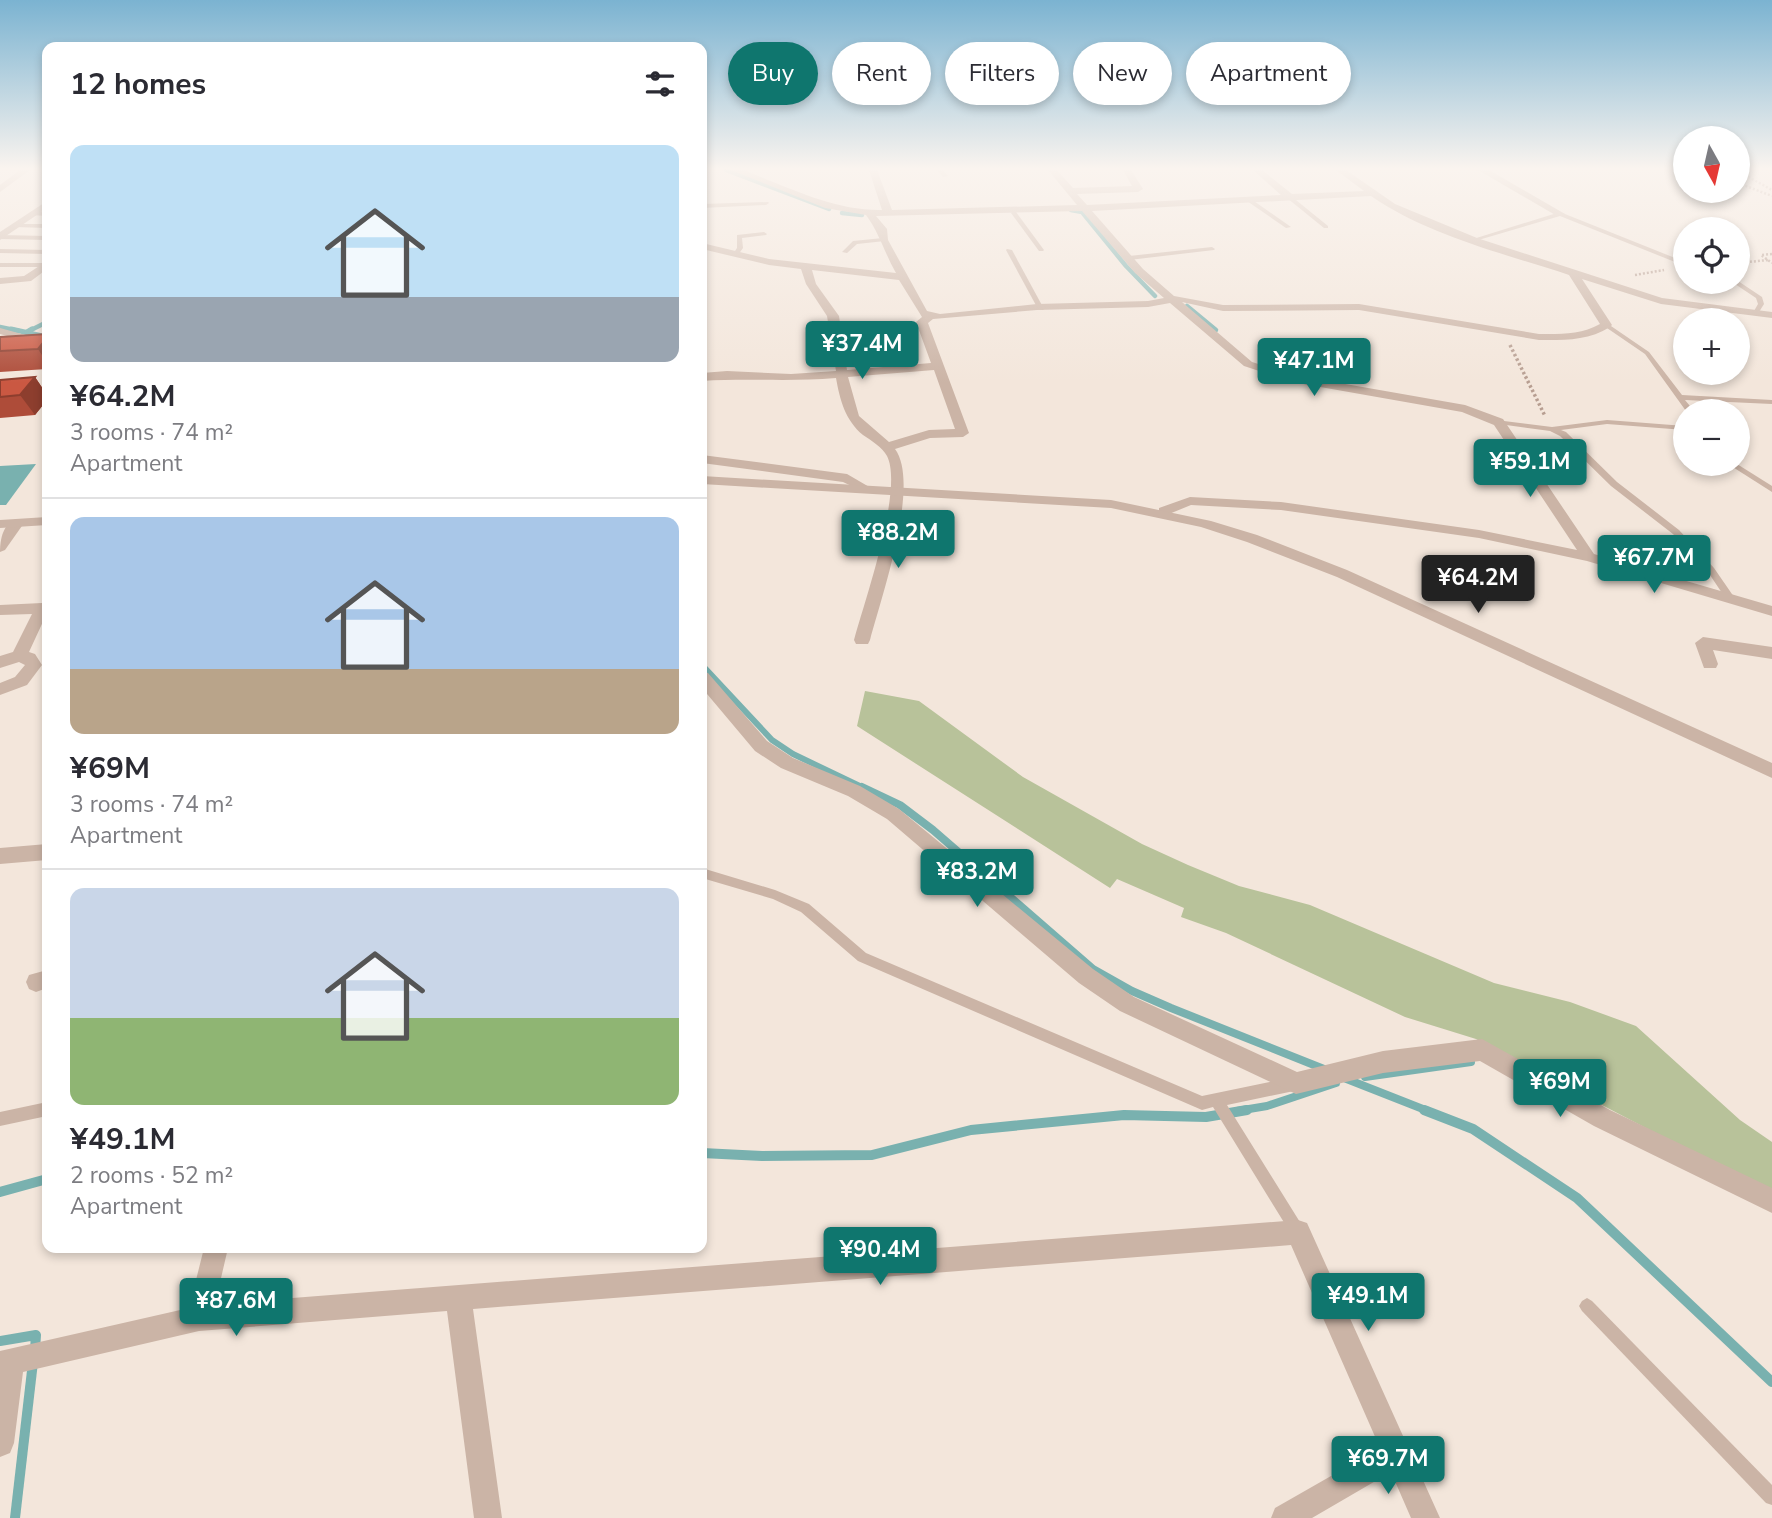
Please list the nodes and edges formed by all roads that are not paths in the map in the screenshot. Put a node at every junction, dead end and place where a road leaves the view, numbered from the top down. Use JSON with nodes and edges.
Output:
{"nodes":[{"id":1,"x":883,"y":240,"type":"edge"},
{"id":2,"x":739,"y":241,"type":"edge"},
{"id":3,"x":871,"y":241,"type":"edge"},
{"id":4,"x":1034,"y":241,"type":"edge"},
{"id":5,"x":1115,"y":241,"type":"edge"},
{"id":6,"x":1477,"y":241,"type":"edge"},
{"id":7,"x":1627,"y":241,"type":"edge"},
{"id":8,"x":707,"y":248,"type":"edge"},
{"id":9,"x":1009,"y":250,"type":"dead end"},
{"id":10,"x":1041,"y":250,"type":"dead end"},
{"id":11,"x":0,"y":251,"type":"edge"},
{"id":12,"x":42,"y":252,"type":"edge"},
{"id":13,"x":845,"y":252,"type":"dead end"},
{"id":14,"x":1207,"y":252,"type":"dead end"},
{"id":15,"x":1129,"y":258,"type":"junction"},
{"id":16,"x":1673,"y":259,"type":"edge"},
{"id":17,"x":735,"y":260,"type":"junction"},
{"id":18,"x":0,"y":265,"type":"edge"},
{"id":19,"x":42,"y":265,"type":"edge"},
{"id":20,"x":806,"y":266,"type":"junction"},
{"id":21,"x":42,"y":268,"type":"edge"},
{"id":22,"x":1572,"y":271,"type":"junction"},
{"id":23,"x":903,"y":276,"type":"junction"},
{"id":24,"x":0,"y":281,"type":"edge"},
{"id":25,"x":1750,"y":291,"type":"edge"},
{"id":26,"x":1170,"y":299,"type":"junction"},
{"id":27,"x":1041,"y":309,"type":"junction"},
{"id":28,"x":1756,"y":311,"type":"junction"},
{"id":29,"x":1772,"y":315,"type":"edge"},
{"id":30,"x":931,"y":316,"type":"junction"},
{"id":31,"x":1606,"y":325,"type":"junction"},
{"id":32,"x":3,"y":333,"type":"edge"},
{"id":33,"x":42,"y":343,"type":"edge"},
{"id":34,"x":939,"y":366,"type":"junction"},
{"id":35,"x":844,"y":373,"type":"junction"},
{"id":36,"x":707,"y":377,"type":"edge"},
{"id":37,"x":1679,"y":397,"type":"joint"},
{"id":38,"x":1772,"y":402,"type":"edge"},
{"id":39,"x":1499,"y":422,"type":"junction"},
{"id":40,"x":1673,"y":427,"type":"edge"},
{"id":41,"x":1552,"y":429,"type":"junction"},
{"id":42,"x":887,"y":447,"type":"junction"},
{"id":43,"x":707,"y":460,"type":"edge"},
{"id":44,"x":1750,"y":476,"type":"edge"},
{"id":45,"x":707,"y":480,"type":"edge"},
{"id":46,"x":864,"y":488,"type":"junction"},
{"id":47,"x":1772,"y":490,"type":"edge"},
{"id":48,"x":899,"y":491,"type":"junction"},
{"id":49,"x":1164,"y":511,"type":"junction"},
{"id":50,"x":42,"y":521,"type":"edge"},
{"id":51,"x":17,"y":523,"type":"junction"},
{"id":52,"x":0,"y":524,"type":"edge"},
{"id":53,"x":0,"y":547,"type":"edge"},
{"id":54,"x":1588,"y":557,"type":"junction"},
{"id":55,"x":1729,"y":597,"type":"junction"},
{"id":56,"x":42,"y":608,"type":"edge"},
{"id":57,"x":0,"y":610,"type":"edge"},
{"id":58,"x":42,"y":610,"type":"edge"},
{"id":59,"x":1772,"y":611,"type":"edge"},
{"id":60,"x":862,"y":640,"type":"dead end"},
{"id":61,"x":1772,"y":653,"type":"edge"},
{"id":62,"x":19,"y":656,"type":"junction"},
{"id":63,"x":0,"y":662,"type":"edge"},
{"id":64,"x":1710,"y":664,"type":"dead end"},
{"id":65,"x":707,"y":683,"type":"edge"},
{"id":66,"x":0,"y":689,"type":"edge"},
{"id":67,"x":1772,"y":771,"type":"edge"},
{"id":68,"x":42,"y":852,"type":"edge"},
{"id":69,"x":0,"y":856,"type":"edge"},
{"id":70,"x":707,"y":875,"type":"edge"},
{"id":71,"x":1297,"y":1083,"type":"junction"},
{"id":72,"x":1217,"y":1101,"type":"junction"},
{"id":73,"x":42,"y":1110,"type":"edge"},
{"id":74,"x":0,"y":1119,"type":"edge"},
{"id":75,"x":1772,"y":1201,"type":"edge"},
{"id":76,"x":1298,"y":1232,"type":"junction"},
{"id":77,"x":215,"y":1253,"type":"edge"},
{"id":78,"x":458,"y":1296,"type":"junction"},
{"id":79,"x":1587,"y":1306,"type":"dead end"},
{"id":80,"x":199,"y":1318,"type":"junction"},
{"id":81,"x":5,"y":1363,"type":"edge"},
{"id":82,"x":0,"y":1443,"type":"edge"},
{"id":83,"x":1396,"y":1454,"type":"junction"},
{"id":84,"x":1772,"y":1497,"type":"edge"},
{"id":85,"x":488,"y":1518,"type":"edge"},
{"id":86,"x":1285,"y":1518,"type":"edge"},
{"id":87,"x":1426,"y":1518,"type":"edge"}],
"edges":[{"from":1,"to":23,"type":"street"},
{"from":2,"to":17,"type":"lane"},
{"from":3,"to":13,"type":"lane"},
{"from":4,"to":10,"type":"lane"},
{"from":5,"to":15,"type":"street"},
{"from":6,"to":22,"type":"street"},
{"from":7,"to":16,"type":"lane"},
{"from":8,"to":17,"type":"street"},
{"from":9,"to":27,"type":"lane"},
{"from":11,"to":12,"type":"lane"},
{"from":14,"to":15,"type":"lane"},
{"from":15,"to":26,"type":"street"},
{"from":17,"to":20,"type":"street"},
{"from":18,"to":19,"type":"lane"},
{"from":20,"to":23,"type":"street"},
{"from":20,"to":35,"type":"street"},
{"from":21,"to":24,"type":"street"},
{"from":22,"to":28,"type":"street"},
{"from":22,"to":31,"type":"street"},
{"from":23,"to":30,"type":"street"},
{"from":25,"to":28,"type":"lane"},
{"from":26,"to":27,"type":"street"},
{"from":26,"to":31,"type":"street"},
{"from":26,"to":39,"type":"street"},
{"from":27,"to":30,"type":"street"},
{"from":28,"to":29,"type":"street"},
{"from":30,"to":34,"type":"street"},
{"from":31,"to":37,"type":"lane"},
{"from":32,"to":33,"type":"street"},
{"from":34,"to":35,"type":"street"},
{"from":34,"to":42,"type":"street"},
{"from":35,"to":36,"type":"street"},
{"from":35,"to":42,"type":"street"},
{"from":37,"to":38,"type":"lane"},
{"from":39,"to":41,"type":"lane"},
{"from":39,"to":54,"type":"street"},
{"from":40,"to":41,"type":"lane"},
{"from":41,"to":55,"type":"lane"},
{"from":42,"to":48,"type":"street"},
{"from":43,"to":46,"type":"street"},
{"from":44,"to":47,"type":"lane"},
{"from":45,"to":46,"type":"street"},
{"from":46,"to":48,"type":"street"},
{"from":48,"to":49,"type":"street"},
{"from":48,"to":60,"type":"street"},
{"from":49,"to":54,"type":"street"},
{"from":49,"to":67,"type":"street"},
{"from":50,"to":51,"type":"street"},
{"from":51,"to":52,"type":"street"},
{"from":51,"to":53,"type":"street"},
{"from":54,"to":55,"type":"street"},
{"from":55,"to":59,"type":"street"},
{"from":56,"to":57,"type":"street"},
{"from":58,"to":62,"type":"street"},
{"from":61,"to":64,"type":"street"},
{"from":62,"to":63,"type":"street"},
{"from":62,"to":66,"type":"street"},
{"from":65,"to":71,"type":"street"},
{"from":68,"to":69,"type":"street"},
{"from":70,"to":72,"type":"lane"},
{"from":71,"to":72,"type":"lane"},
{"from":71,"to":75,"type":"street"},
{"from":72,"to":76,"type":"lane"},
{"from":73,"to":74,"type":"lane"},
{"from":76,"to":78,"type":"street"},
{"from":76,"to":83,"type":"street"},
{"from":77,"to":80,"type":"street"},
{"from":78,"to":80,"type":"street"},
{"from":78,"to":85,"type":"street"},
{"from":79,"to":84,"type":"lane"},
{"from":80,"to":81,"type":"street"},
{"from":81,"to":82,"type":"street"},
{"from":83,"to":86,"type":"street"},
{"from":83,"to":87,"type":"street"}]}
